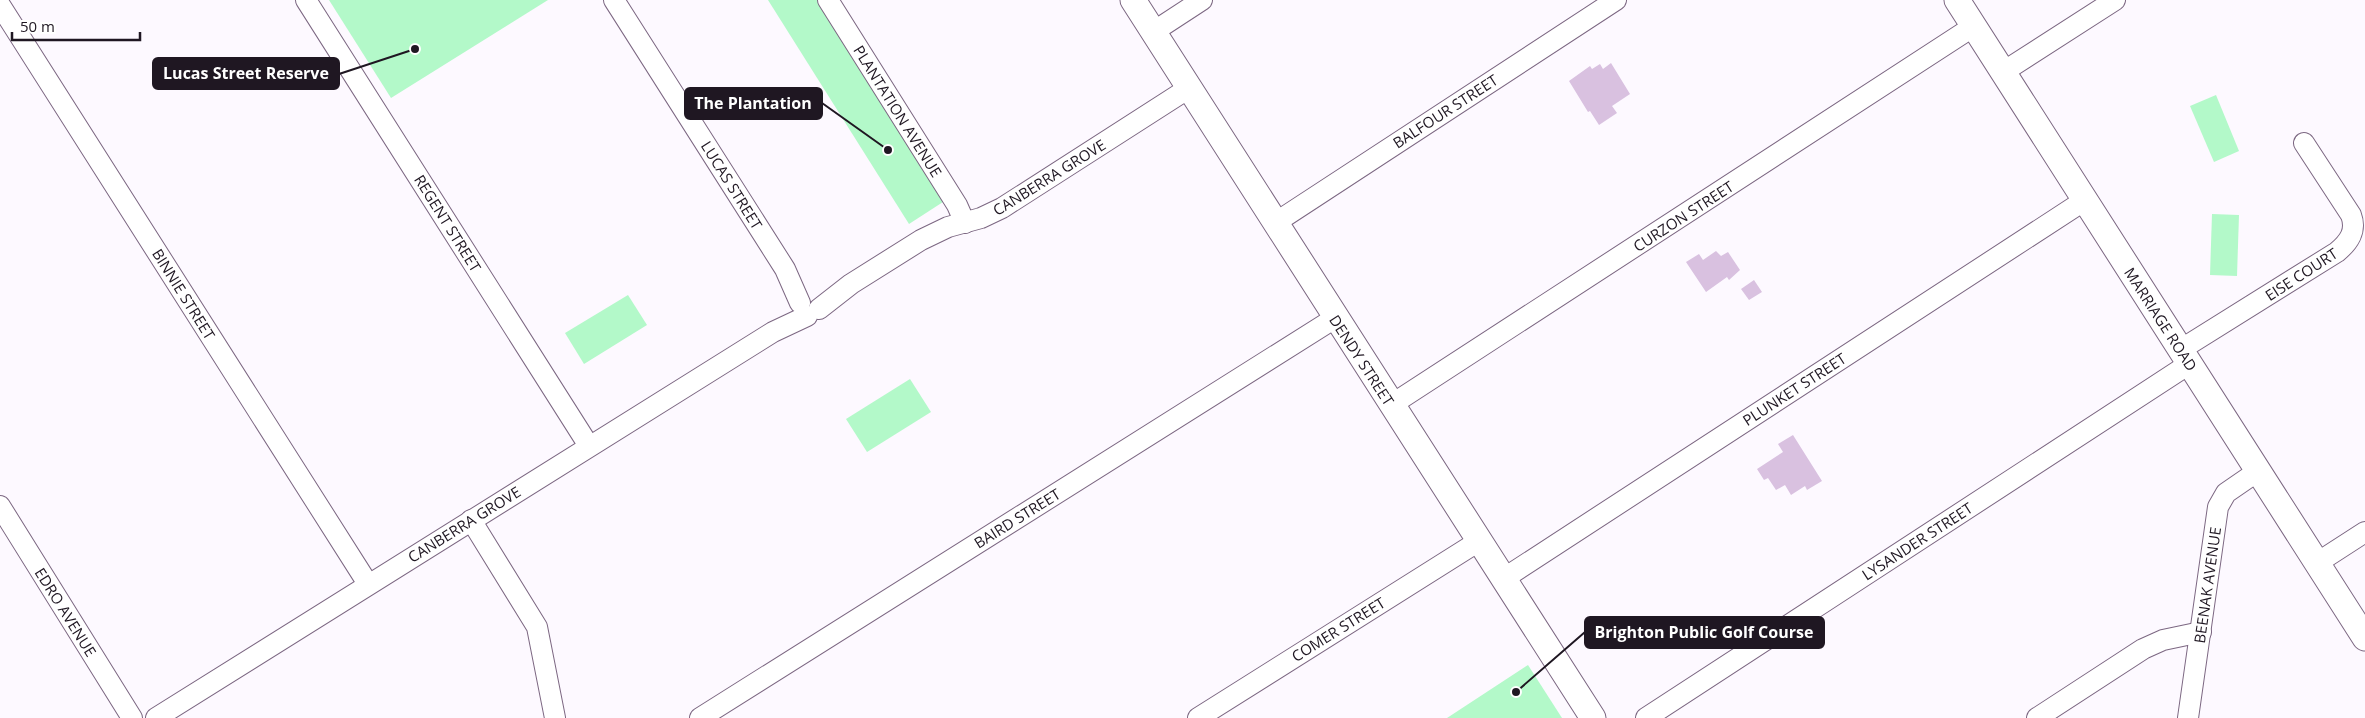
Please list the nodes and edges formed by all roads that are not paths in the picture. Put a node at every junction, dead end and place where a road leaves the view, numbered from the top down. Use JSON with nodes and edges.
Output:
{"nodes":[{"id":1,"x":306,"y":0,"type":"edge"},
{"id":2,"x":614,"y":0,"type":"edge"},
{"id":3,"x":828,"y":0,"type":"edge"},
{"id":4,"x":1133,"y":0,"type":"edge"},
{"id":5,"x":1202,"y":0,"type":"edge"},
{"id":6,"x":1616,"y":0,"type":"edge"},
{"id":7,"x":1957,"y":0,"type":"edge"},
{"id":8,"x":2115,"y":0,"type":"edge"},
{"id":9,"x":0,"y":5,"type":"edge"},
{"id":10,"x":1974,"y":26,"type":"junction"},
{"id":11,"x":1153,"y":32,"type":"junction"},
{"id":12,"x":2003,"y":72,"type":"junction"},
{"id":13,"x":1189,"y":88,"type":"junction"},
{"id":14,"x":2304,"y":143,"type":"dead end"},
{"id":15,"x":2085,"y":200,"type":"junction"},
{"id":16,"x":965,"y":222,"type":"junction"},
{"id":17,"x":1275,"y":222,"type":"junction"},
{"id":18,"x":808,"y":305,"type":"junction"},
{"id":19,"x":1335,"y":318,"type":"junction"},
{"id":20,"x":2185,"y":357,"type":"junction"},
{"id":21,"x":1391,"y":405,"type":"junction"},
{"id":22,"x":589,"y":446,"type":"junction"},
{"id":23,"x":2258,"y":471,"type":"junction"},
{"id":24,"x":0,"y":506,"type":"edge"},
{"id":25,"x":470,"y":520,"type":"junction"},
{"id":26,"x":2365,"y":532,"type":"edge"},
{"id":27,"x":1479,"y":541,"type":"junction"},
{"id":28,"x":2317,"y":563,"type":"junction"},
{"id":29,"x":1503,"y":579,"type":"junction"},
{"id":30,"x":368,"y":584,"type":"junction"},
{"id":31,"x":2201,"y":632,"type":"junction"},
{"id":32,"x":2365,"y":638,"type":"edge"},
{"id":33,"x":132,"y":718,"type":"edge"},
{"id":34,"x":156,"y":718,"type":"edge"},
{"id":35,"x":555,"y":718,"type":"edge"},
{"id":36,"x":700,"y":718,"type":"edge"},
{"id":37,"x":1198,"y":718,"type":"edge"},
{"id":38,"x":1592,"y":718,"type":"edge"},
{"id":39,"x":1646,"y":718,"type":"edge"},
{"id":40,"x":2037,"y":718,"type":"edge"},
{"id":41,"x":2188,"y":718,"type":"edge"}],
"edges":[{"from":1,"to":22,"type":"street","name":"REGENT STREET"},
{"from":2,"to":18,"type":"street","name":"LUCAS STREET"},
{"from":3,"to":16,"type":"street","name":"PLANTATION AVENUE"},
{"from":4,"to":11,"type":"street","name":"DENDY STREET"},
{"from":5,"to":11,"type":"street"},
{"from":6,"to":17,"type":"street","name":"BALFOUR STREET"},
{"from":7,"to":10,"type":"street","name":"MARRIAGE ROAD"},
{"from":8,"to":12,"type":"street"},
{"from":9,"to":30,"type":"street","name":"BINNIE STREET"},
{"from":10,"to":12,"type":"street","name":"MARRIAGE ROAD"},
{"from":10,"to":21,"type":"street","name":"CURZON STREET"},
{"from":11,"to":13,"type":"street","name":"DENDY STREET"},
{"from":12,"to":15,"type":"street","name":"MARRIAGE ROAD"},
{"from":13,"to":16,"type":"street","name":"CANBERRA GROVE"},
{"from":13,"to":17,"type":"street","name":"DENDY STREET"},
{"from":14,"to":20,"type":"street","name":"EISE COURT"},
{"from":15,"to":20,"type":"street","name":"MARRIAGE ROAD"},
{"from":15,"to":29,"type":"street","name":"PLUNKET STREET"},
{"from":16,"to":18,"type":"street","name":"CANBERRA GROVE"},
{"from":17,"to":19,"type":"street","name":"DENDY STREET"},
{"from":18,"to":22,"type":"street","name":"CANBERRA GROVE"},
{"from":19,"to":21,"type":"street","name":"DENDY STREET"},
{"from":19,"to":36,"type":"street","name":"BAIRD STREET"},
{"from":20,"to":23,"type":"street","name":"MARRIAGE ROAD"},
{"from":20,"to":39,"type":"street","name":"LYSANDER STREET"},
{"from":21,"to":27,"type":"street","name":"DENDY STREET"},
{"from":22,"to":25,"type":"street","name":"CANBERRA GROVE"},
{"from":23,"to":28,"type":"street","name":"MARRIAGE ROAD"},
{"from":23,"to":31,"type":"street","name":"BEENAK AVENUE"},
{"from":24,"to":33,"type":"street","name":"EDRO AVENUE"},
{"from":25,"to":30,"type":"street","name":"CANBERRA GROVE"},
{"from":25,"to":35,"type":"street"},
{"from":26,"to":28,"type":"street"},
{"from":27,"to":29,"type":"street","name":"DENDY STREET"},
{"from":27,"to":37,"type":"street","name":"COMER STREET"},
{"from":28,"to":32,"type":"street","name":"MARRIAGE ROAD"},
{"from":29,"to":38,"type":"street","name":"DENDY STREET"},
{"from":30,"to":34,"type":"street","name":"CANBERRA GROVE"},
{"from":31,"to":40,"type":"street"},
{"from":31,"to":41,"type":"street","name":"BEENAK AVENUE"}]}
